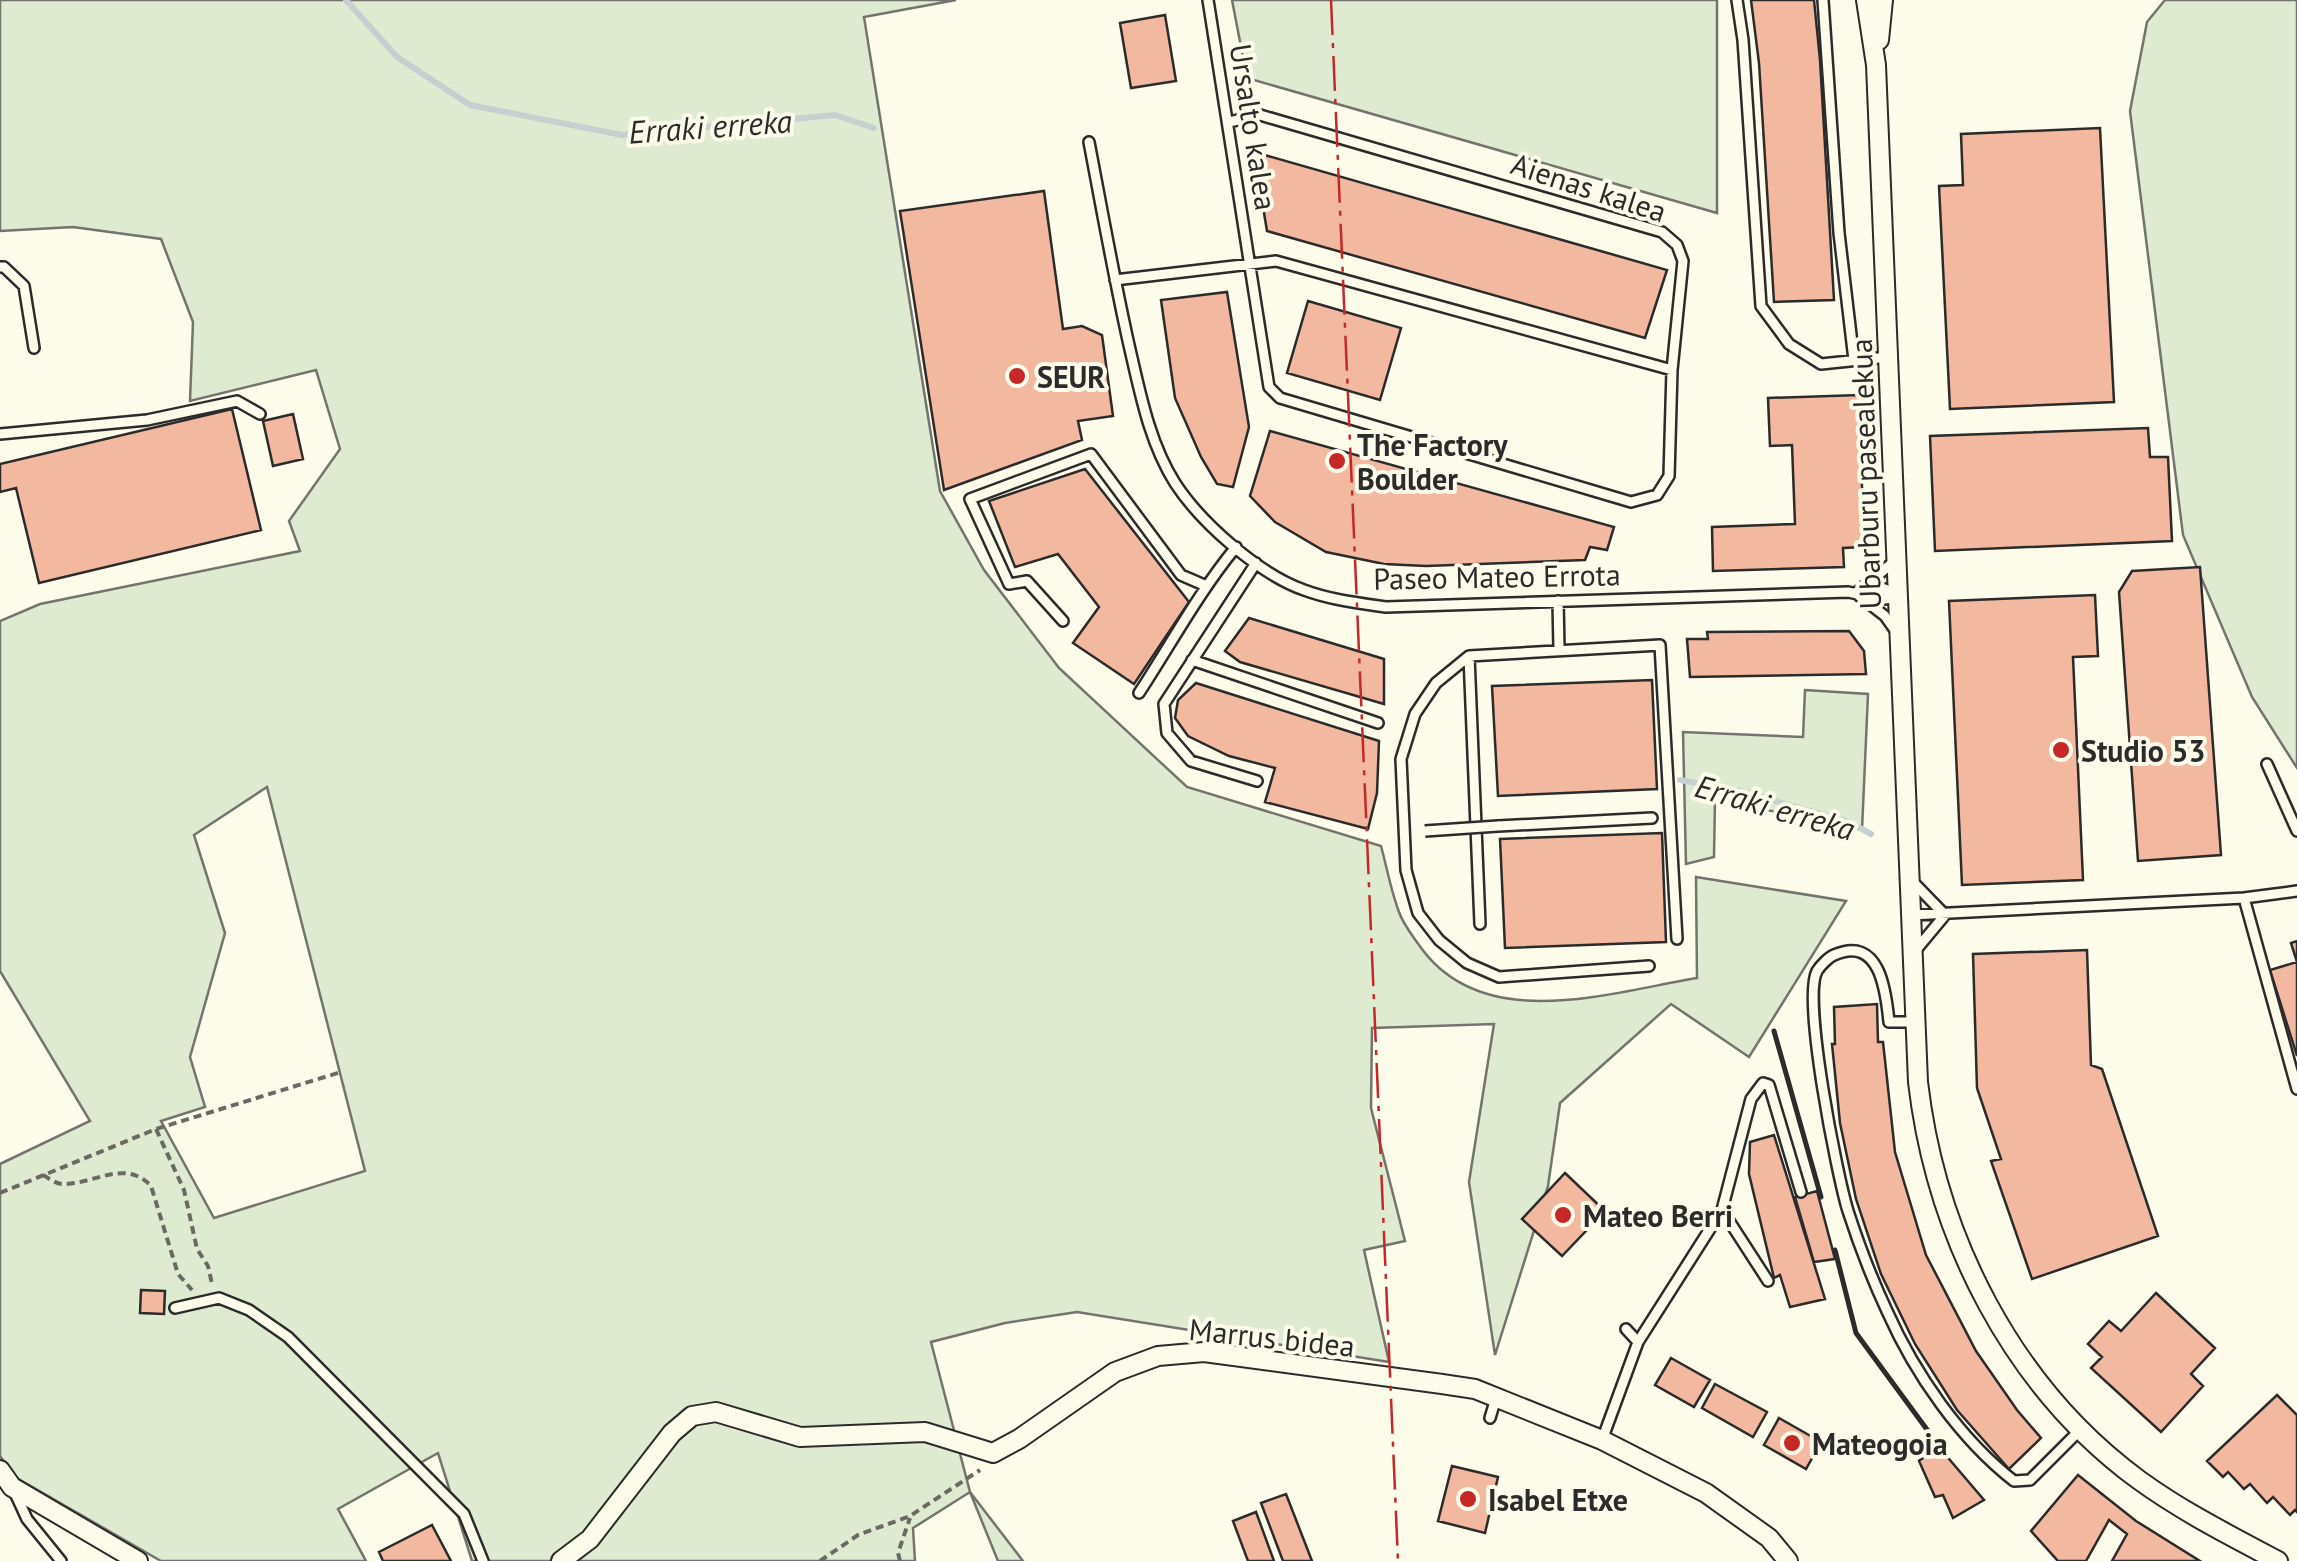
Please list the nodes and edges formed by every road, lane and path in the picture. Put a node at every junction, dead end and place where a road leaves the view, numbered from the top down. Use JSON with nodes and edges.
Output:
{"nodes":[{"id":1,"x":1208,"y":0,"type":"edge"},
{"id":2,"x":1737,"y":0,"type":"edge"},
{"id":3,"x":1823,"y":0,"type":"edge"},
{"id":4,"x":1866,"y":0,"type":"edge"},
{"id":5,"x":1883,"y":0,"type":"edge"},
{"id":6,"x":1876,"y":65,"type":"junction"},
{"id":7,"x":1229,"y":122,"type":"junction"},
{"id":8,"x":1089,"y":142,"type":"dead end"},
{"id":9,"x":1248,"y":262,"type":"junction"},
{"id":10,"x":0,"y":267,"type":"edge"},
{"id":11,"x":1115,"y":280,"type":"junction"},
{"id":12,"x":34,"y":348,"type":"dead end"},
{"id":13,"x":1888,"y":357,"type":"junction"},
{"id":14,"x":1854,"y":360,"type":"junction"},
{"id":15,"x":1672,"y":370,"type":"junction"},
{"id":16,"x":260,"y":414,"type":"dead end"},
{"id":17,"x":0,"y":434,"type":"edge"},
{"id":18,"x":1236,"y":546,"type":"junction"},
{"id":19,"x":1896,"y":559,"type":"junction"},
{"id":20,"x":1256,"y":563,"type":"junction"},
{"id":21,"x":1204,"y":585,"type":"junction"},
{"id":22,"x":1860,"y":591,"type":"junction"},
{"id":23,"x":1898,"y":598,"type":"junction"},
{"id":24,"x":1558,"y":601,"type":"junction"},
{"id":25,"x":1063,"y":621,"type":"dead end"},
{"id":26,"x":1900,"y":638,"type":"junction"},
{"id":27,"x":1559,"y":650,"type":"junction"},
{"id":28,"x":1469,"y":656,"type":"junction"},
{"id":29,"x":1192,"y":660,"type":"junction"},
{"id":30,"x":1138,"y":693,"type":"dead end"},
{"id":31,"x":1378,"y":723,"type":"dead end"},
{"id":32,"x":2267,"y":764,"type":"dead end"},
{"id":33,"x":1258,"y":781,"type":"dead end"},
{"id":34,"x":1652,"y":818,"type":"dead end"},
{"id":35,"x":2297,"y":831,"type":"edge"},
{"id":36,"x":1404,"y":833,"type":"junction"},
{"id":37,"x":1910,"y":880,"type":"junction"},
{"id":38,"x":2297,"y":891,"type":"edge"},
{"id":39,"x":2244,"y":898,"type":"junction"},
{"id":40,"x":1912,"y":915,"type":"junction"},
{"id":41,"x":1945,"y":915,"type":"junction"},
{"id":42,"x":1480,"y":924,"type":"dead end"},
{"id":43,"x":1678,"y":940,"type":"dead end"},
{"id":44,"x":1913,"y":954,"type":"junction"},
{"id":45,"x":1648,"y":966,"type":"dead end"},
{"id":46,"x":1916,"y":1022,"type":"junction"},
{"id":47,"x":342,"y":1072,"type":"dead end"},
{"id":48,"x":2297,"y":1089,"type":"edge"},
{"id":49,"x":156,"y":1128,"type":"junction"},
{"id":50,"x":43,"y":1175,"type":"junction"},
{"id":51,"x":1801,"y":1192,"type":"dead end"},
{"id":52,"x":0,"y":1193,"type":"edge"},
{"id":53,"x":1722,"y":1210,"type":"junction"},
{"id":54,"x":1768,"y":1280,"type":"dead end"},
{"id":55,"x":201,"y":1300,"type":"junction"},
{"id":56,"x":174,"y":1308,"type":"dead end"},
{"id":57,"x":1626,"y":1329,"type":"dead end"},
{"id":58,"x":1638,"y":1342,"type":"junction"},
{"id":59,"x":1623,"y":1381,"type":"junction"},
{"id":60,"x":1636,"y":1388,"type":"dead end"},
{"id":61,"x":1496,"y":1398,"type":"junction"},
{"id":62,"x":1490,"y":1418,"type":"dead end"},
{"id":63,"x":2082,"y":1428,"type":"junction"},
{"id":64,"x":1602,"y":1440,"type":"junction"},
{"id":65,"x":994,"y":1453,"type":"junction"},
{"id":66,"x":0,"y":1470,"type":"edge"},
{"id":67,"x":12,"y":1488,"type":"junction"},
{"id":68,"x":910,"y":1516,"type":"junction"},
{"id":69,"x":61,"y":1561,"type":"edge"},
{"id":70,"x":138,"y":1561,"type":"edge"},
{"id":71,"x":483,"y":1561,"type":"edge"},
{"id":72,"x":561,"y":1561,"type":"edge"},
{"id":73,"x":820,"y":1561,"type":"edge"},
{"id":74,"x":900,"y":1561,"type":"edge"},
{"id":75,"x":1788,"y":1561,"type":"edge"},
{"id":76,"x":2278,"y":1561,"type":"edge"}],
"edges":[{"from":1,"to":7,"type":"lane","name":"Ursalto kalea"},
{"from":2,"to":14,"type":"lane"},
{"from":3,"to":14,"type":"lane"},
{"from":4,"to":6,"type":"street","name":"Ubarburu pasealekua"},
{"from":5,"to":6,"type":"street","name":"Ubarburu pasealekua"},
{"from":6,"to":13,"type":"street","name":"Ubarburu pasealekua"},
{"from":7,"to":9,"type":"lane","name":"Ursalto kalea"},
{"from":7,"to":15,"type":"lane","name":"Aienas kalea"},
{"from":8,"to":11,"type":"lane","name":"Paseo Mateo Errota"},
{"from":9,"to":11,"type":"lane"},
{"from":9,"to":15,"type":"lane"},
{"from":9,"to":15,"type":"lane","name":"Ursalto kalea"},
{"from":10,"to":12,"type":"lane"},
{"from":11,"to":18,"type":"lane","name":"Paseo Mateo Errota"},
{"from":13,"to":14,"type":"lane"},
{"from":13,"to":19,"type":"street","name":"Ubarburu pasealekua"},
{"from":16,"to":17,"type":"lane"},
{"from":18,"to":20,"type":"lane","name":"Paseo Mateo Errota"},
{"from":18,"to":21,"type":"lane"},
{"from":19,"to":22,"type":"lane"},
{"from":19,"to":23,"type":"street","name":"Ubarburu pasealekua"},
{"from":20,"to":24,"type":"lane","name":"Paseo Mateo Errota"},
{"from":20,"to":29,"type":"lane"},
{"from":21,"to":25,"type":"lane"},
{"from":21,"to":30,"type":"lane"},
{"from":22,"to":23,"type":"lane","name":"Paseo Mateo Errota"},
{"from":22,"to":24,"type":"lane","name":"Paseo Mateo Errota"},
{"from":22,"to":26,"type":"lane"},
{"from":23,"to":26,"type":"street","name":"Ubarburu pasealekua"},
{"from":24,"to":27,"type":"lane"},
{"from":26,"to":37,"type":"street","name":"Ubarburu pasealekua"},
{"from":27,"to":28,"type":"lane"},
{"from":27,"to":43,"type":"lane"},
{"from":28,"to":36,"type":"lane"},
{"from":28,"to":42,"type":"lane"},
{"from":29,"to":31,"type":"lane"},
{"from":29,"to":33,"type":"lane"},
{"from":32,"to":35,"type":"lane"},
{"from":34,"to":36,"type":"lane","bridge":true},
{"from":36,"to":45,"type":"lane"},
{"from":37,"to":40,"type":"street","name":"Ubarburu pasealekua"},
{"from":37,"to":41,"type":"lane"},
{"from":38,"to":39,"type":"lane"},
{"from":39,"to":41,"type":"lane"},
{"from":39,"to":48,"type":"lane"},
{"from":40,"to":41,"type":"lane"},
{"from":40,"to":44,"type":"street","name":"Ubarburu pasealekua"},
{"from":41,"to":44,"type":"lane"},
{"from":44,"to":46,"type":"street","name":"Ubarburu pasealekua"},
{"from":46,"to":63,"type":"street","name":"Ubarburu pasealekua"},
{"from":46,"to":63,"type":"lane"},
{"from":47,"to":49,"type":"path"},
{"from":49,"to":50,"type":"path"},
{"from":49,"to":55,"type":"path"},
{"from":50,"to":52,"type":"path"},
{"from":50,"to":55,"type":"path"},
{"from":51,"to":53,"type":"lane"},
{"from":53,"to":54,"type":"lane"},
{"from":53,"to":58,"type":"lane"},
{"from":55,"to":56,"type":"lane"},
{"from":55,"to":71,"type":"lane"},
{"from":57,"to":58,"type":"lane"},
{"from":58,"to":59,"type":"lane"},
{"from":59,"to":60,"type":"lane"},
{"from":59,"to":64,"type":"lane"},
{"from":61,"to":62,"type":"lane"},
{"from":61,"to":64,"type":"street","name":"Marrus bidea"},
{"from":61,"to":65,"type":"street","name":"Marrus bidea"},
{"from":63,"to":76,"type":"street","name":"Ubarburu pasealekua"},
{"from":64,"to":75,"type":"street","name":"Marrus bidea"},
{"from":65,"to":68,"type":"path"},
{"from":65,"to":72,"type":"street"},
{"from":66,"to":67,"type":"street"},
{"from":67,"to":69,"type":"lane"},
{"from":67,"to":70,"type":"street"},
{"from":68,"to":73,"type":"path"},
{"from":68,"to":74,"type":"path"}]}
